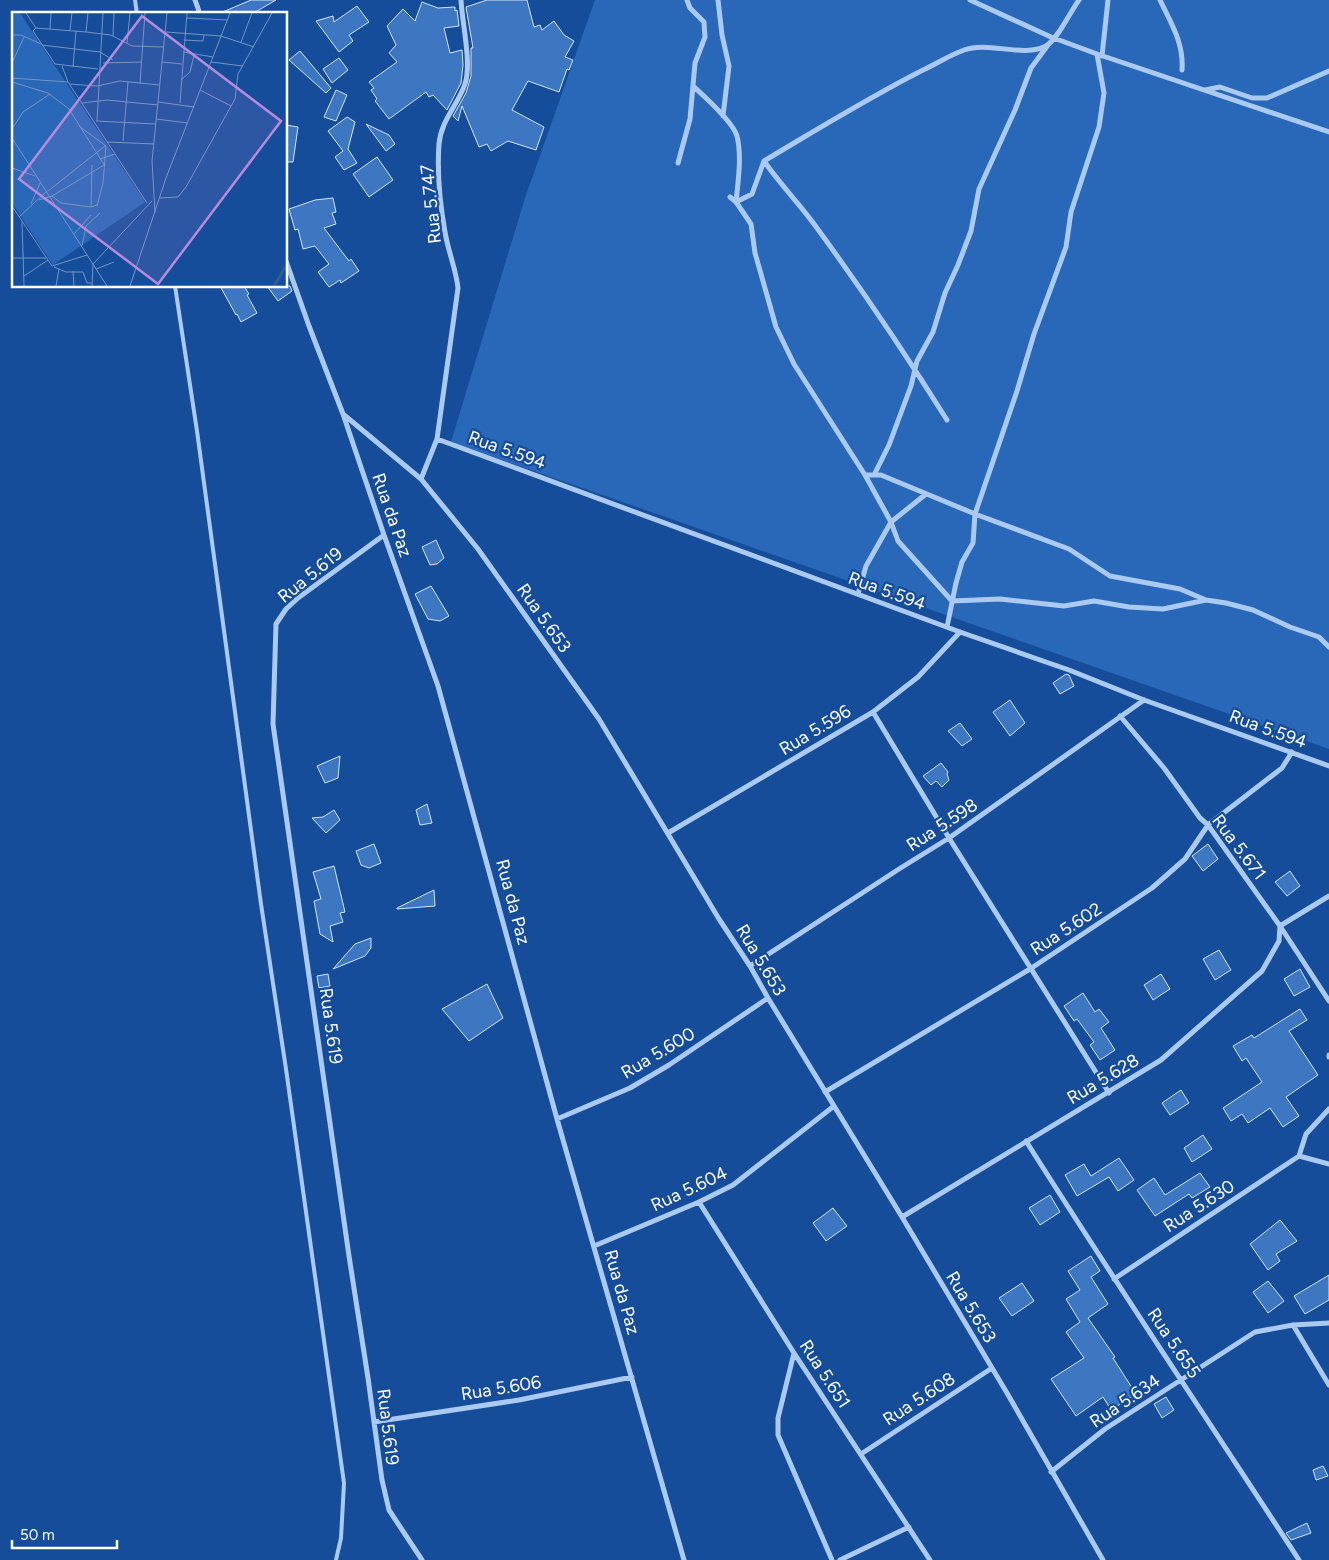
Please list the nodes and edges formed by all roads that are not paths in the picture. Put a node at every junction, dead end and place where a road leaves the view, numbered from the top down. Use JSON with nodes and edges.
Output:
{"nodes":[{"id":1,"x":195,"y":0,"type":"edge"},
{"id":2,"x":461,"y":0,"type":"edge"},
{"id":3,"x":686,"y":0,"type":"edge"},
{"id":4,"x":718,"y":0,"type":"edge"},
{"id":5,"x":970,"y":0,"type":"edge"},
{"id":6,"x":1079,"y":0,"type":"edge"},
{"id":7,"x":1108,"y":0,"type":"edge"},
{"id":8,"x":1160,"y":0,"type":"edge"},
{"id":9,"x":199,"y":12,"type":"edge"},
{"id":10,"x":1055,"y":38,"type":"junction"},
{"id":11,"x":1048,"y":45,"type":"junction"},
{"id":12,"x":1100,"y":55,"type":"junction"},
{"id":13,"x":1182,"y":70,"type":"dead end"},
{"id":14,"x":1329,"y":71,"type":"edge"},
{"id":15,"x":694,"y":87,"type":"junction"},
{"id":16,"x":1204,"y":90,"type":"junction"},
{"id":17,"x":723,"y":116,"type":"junction"},
{"id":18,"x":1329,"y":132,"type":"edge"},
{"id":19,"x":764,"y":161,"type":"junction"},
{"id":20,"x":678,"y":164,"type":"dead end"},
{"id":21,"x":730,"y":197,"type":"dead end"},
{"id":22,"x":736,"y":202,"type":"junction"},
{"id":23,"x":288,"y":267,"type":"edge"},
{"id":24,"x":175,"y":288,"type":"edge"},
{"id":25,"x":915,"y":370,"type":"junction"},
{"id":26,"x":343,"y":414,"type":"junction"},
{"id":27,"x":947,"y":420,"type":"dead end"},
{"id":28,"x":437,"y":439,"type":"junction"},
{"id":29,"x":864,"y":475,"type":"junction"},
{"id":30,"x":874,"y":475,"type":"junction"},
{"id":31,"x":421,"y":479,"type":"junction"},
{"id":32,"x":926,"y":494,"type":"junction"},
{"id":33,"x":974,"y":514,"type":"junction"},
{"id":34,"x":891,"y":522,"type":"junction"},
{"id":35,"x":384,"y":535,"type":"junction"},
{"id":36,"x":858,"y":594,"type":"junction"},
{"id":37,"x":1206,"y":600,"type":"junction"},
{"id":38,"x":952,"y":601,"type":"junction"},
{"id":39,"x":947,"y":627,"type":"junction"},
{"id":40,"x":960,"y":632,"type":"junction"},
{"id":41,"x":1329,"y":647,"type":"edge"},
{"id":42,"x":1144,"y":700,"type":"junction"},
{"id":43,"x":873,"y":712,"type":"junction"},
{"id":44,"x":1120,"y":716,"type":"junction"},
{"id":45,"x":1292,"y":752,"type":"junction"},
{"id":46,"x":1329,"y":766,"type":"edge"},
{"id":47,"x":1208,"y":825,"type":"junction"},
{"id":48,"x":668,"y":833,"type":"junction"},
{"id":49,"x":949,"y":838,"type":"junction"},
{"id":50,"x":1329,"y":896,"type":"edge"},
{"id":51,"x":1280,"y":926,"type":"junction"},
{"id":52,"x":750,"y":966,"type":"junction"},
{"id":53,"x":1030,"y":969,"type":"junction"},
{"id":54,"x":768,"y":998,"type":"junction"},
{"id":55,"x":1329,"y":1001,"type":"edge"},
{"id":56,"x":825,"y":1092,"type":"junction"},
{"id":57,"x":1108,"y":1093,"type":"junction"},
{"id":58,"x":834,"y":1106,"type":"junction"},
{"id":59,"x":1329,"y":1109,"type":"edge"},
{"id":60,"x":557,"y":1119,"type":"junction"},
{"id":61,"x":1026,"y":1142,"type":"junction"},
{"id":62,"x":1299,"y":1156,"type":"junction"},
{"id":63,"x":1329,"y":1164,"type":"edge"},
{"id":64,"x":699,"y":1202,"type":"junction"},
{"id":65,"x":902,"y":1217,"type":"junction"},
{"id":66,"x":594,"y":1246,"type":"junction"},
{"id":67,"x":1114,"y":1279,"type":"junction"},
{"id":68,"x":1329,"y":1322,"type":"edge"},
{"id":69,"x":1292,"y":1325,"type":"junction"},
{"id":70,"x":794,"y":1353,"type":"junction"},
{"id":71,"x":992,"y":1368,"type":"junction"},
{"id":72,"x":632,"y":1377,"type":"junction"},
{"id":73,"x":1182,"y":1379,"type":"junction"},
{"id":74,"x":1329,"y":1385,"type":"edge"},
{"id":75,"x":374,"y":1422,"type":"junction"},
{"id":76,"x":861,"y":1454,"type":"junction"},
{"id":77,"x":1051,"y":1472,"type":"junction"},
{"id":78,"x":909,"y":1528,"type":"junction"},
{"id":79,"x":336,"y":1560,"type":"edge"},
{"id":80,"x":422,"y":1560,"type":"edge"},
{"id":81,"x":684,"y":1560,"type":"edge"},
{"id":82,"x":832,"y":1560,"type":"edge"},
{"id":83,"x":840,"y":1560,"type":"edge"},
{"id":84,"x":930,"y":1560,"type":"edge"},
{"id":85,"x":1103,"y":1560,"type":"edge"},
{"id":86,"x":1299,"y":1560,"type":"edge"}],
"edges":[{"from":1,"to":9,"type":"street"},
{"from":2,"to":28,"type":"street","name":"Rua 5.747"},
{"from":3,"to":15,"type":"street"},
{"from":4,"to":17,"type":"street"},
{"from":5,"to":10,"type":"street"},
{"from":6,"to":10,"type":"street"},
{"from":7,"to":12,"type":"street"},
{"from":8,"to":13,"type":"street"},
{"from":10,"to":11,"type":"street"},
{"from":10,"to":12,"type":"street"},
{"from":11,"to":19,"type":"street"},
{"from":11,"to":25,"type":"street"},
{"from":12,"to":16,"type":"street"},
{"from":12,"to":33,"type":"street"},
{"from":14,"to":16,"type":"street"},
{"from":15,"to":17,"type":"street"},
{"from":15,"to":20,"type":"street"},
{"from":16,"to":18,"type":"street"},
{"from":17,"to":22,"type":"street"},
{"from":19,"to":22,"type":"street"},
{"from":19,"to":25,"type":"street"},
{"from":21,"to":22,"type":"street"},
{"from":22,"to":29,"type":"street"},
{"from":23,"to":26,"type":"street","name":"Rua da Paz"},
{"from":24,"to":79,"type":"lane"},
{"from":25,"to":27,"type":"street"},
{"from":25,"to":30,"type":"street"},
{"from":26,"to":31,"type":"street","name":"Rua 5.653"},
{"from":26,"to":35,"type":"street","name":"Rua da Paz"},
{"from":28,"to":31,"type":"street","name":"Rua 5.747"},
{"from":28,"to":36,"type":"street","name":"Rua 5.594"},
{"from":29,"to":30,"type":"street"},
{"from":29,"to":34,"type":"street"},
{"from":30,"to":32,"type":"street"},
{"from":31,"to":48,"type":"street","name":"Rua 5.653"},
{"from":32,"to":33,"type":"street"},
{"from":32,"to":34,"type":"street"},
{"from":33,"to":37,"type":"street"},
{"from":33,"to":38,"type":"street"},
{"from":34,"to":36,"type":"street"},
{"from":34,"to":38,"type":"street"},
{"from":35,"to":60,"type":"street","name":"Rua da Paz"},
{"from":35,"to":75,"type":"street","name":"Rua 5.619"},
{"from":36,"to":39,"type":"street","name":"Rua 5.594"},
{"from":37,"to":38,"type":"street"},
{"from":37,"to":41,"type":"street"},
{"from":38,"to":39,"type":"street"},
{"from":39,"to":40,"type":"street","name":"Rua 5.594"},
{"from":40,"to":42,"type":"street","name":"Rua 5.594"},
{"from":40,"to":43,"type":"street","name":"Rua 5.596"},
{"from":42,"to":44,"type":"street","name":"Rua 5.598"},
{"from":42,"to":45,"type":"street","name":"Rua 5.594"},
{"from":43,"to":48,"type":"street","name":"Rua 5.596"},
{"from":43,"to":49,"type":"street"},
{"from":44,"to":47,"type":"street","name":"Rua 5.671"},
{"from":44,"to":49,"type":"street","name":"Rua 5.598"},
{"from":45,"to":46,"type":"street","name":"Rua 5.594"},
{"from":45,"to":47,"type":"street","name":"Rua 5.602"},
{"from":47,"to":51,"type":"street","name":"Rua 5.671"},
{"from":47,"to":53,"type":"street","name":"Rua 5.602"},
{"from":48,"to":52,"type":"street","name":"Rua 5.653"},
{"from":49,"to":52,"type":"street","name":"Rua 5.598"},
{"from":49,"to":53,"type":"street"},
{"from":50,"to":51,"type":"street"},
{"from":51,"to":55,"type":"street","name":"Rua 5.671"},
{"from":51,"to":57,"type":"street","name":"Rua 5.628"},
{"from":52,"to":54,"type":"street","name":"Rua 5.653"},
{"from":53,"to":56,"type":"street","name":"Rua 5.602"},
{"from":53,"to":57,"type":"street"},
{"from":54,"to":56,"type":"street","name":"Rua 5.653"},
{"from":54,"to":60,"type":"street","name":"Rua 5.600"},
{"from":56,"to":58,"type":"street","name":"Rua 5.653"},
{"from":57,"to":61,"type":"street","name":"Rua 5.628"},
{"from":58,"to":64,"type":"street","name":"Rua 5.604"},
{"from":58,"to":65,"type":"street","name":"Rua 5.653"},
{"from":59,"to":62,"type":"street"},
{"from":60,"to":66,"type":"street","name":"Rua da Paz"},
{"from":61,"to":65,"type":"street","name":"Rua 5.628"},
{"from":61,"to":67,"type":"street","name":"Rua 5.655"},
{"from":62,"to":63,"type":"street"},
{"from":62,"to":67,"type":"street","name":"Rua 5.630"},
{"from":64,"to":66,"type":"street","name":"Rua 5.604"},
{"from":64,"to":70,"type":"street","name":"Rua 5.651"},
{"from":65,"to":71,"type":"street","name":"Rua 5.653"},
{"from":66,"to":72,"type":"street","name":"Rua da Paz"},
{"from":67,"to":73,"type":"street","name":"Rua 5.655"},
{"from":68,"to":69,"type":"street","name":"Rua 5.634"},
{"from":69,"to":73,"type":"street","name":"Rua 5.634"},
{"from":69,"to":74,"type":"street"},
{"from":70,"to":76,"type":"street","name":"Rua 5.651"},
{"from":70,"to":82,"type":"street"},
{"from":71,"to":76,"type":"street","name":"Rua 5.608"},
{"from":71,"to":77,"type":"street","name":"Rua 5.653"},
{"from":72,"to":75,"type":"street","name":"Rua 5.606"},
{"from":72,"to":81,"type":"street","name":"Rua da Paz"},
{"from":73,"to":77,"type":"street","name":"Rua 5.634"},
{"from":73,"to":86,"type":"street","name":"Rua 5.655"},
{"from":75,"to":80,"type":"street","name":"Rua 5.619"},
{"from":76,"to":78,"type":"street","name":"Rua 5.651"},
{"from":77,"to":85,"type":"street","name":"Rua 5.653"},
{"from":78,"to":83,"type":"street"},
{"from":78,"to":84,"type":"street","name":"Rua 5.651"}]}
